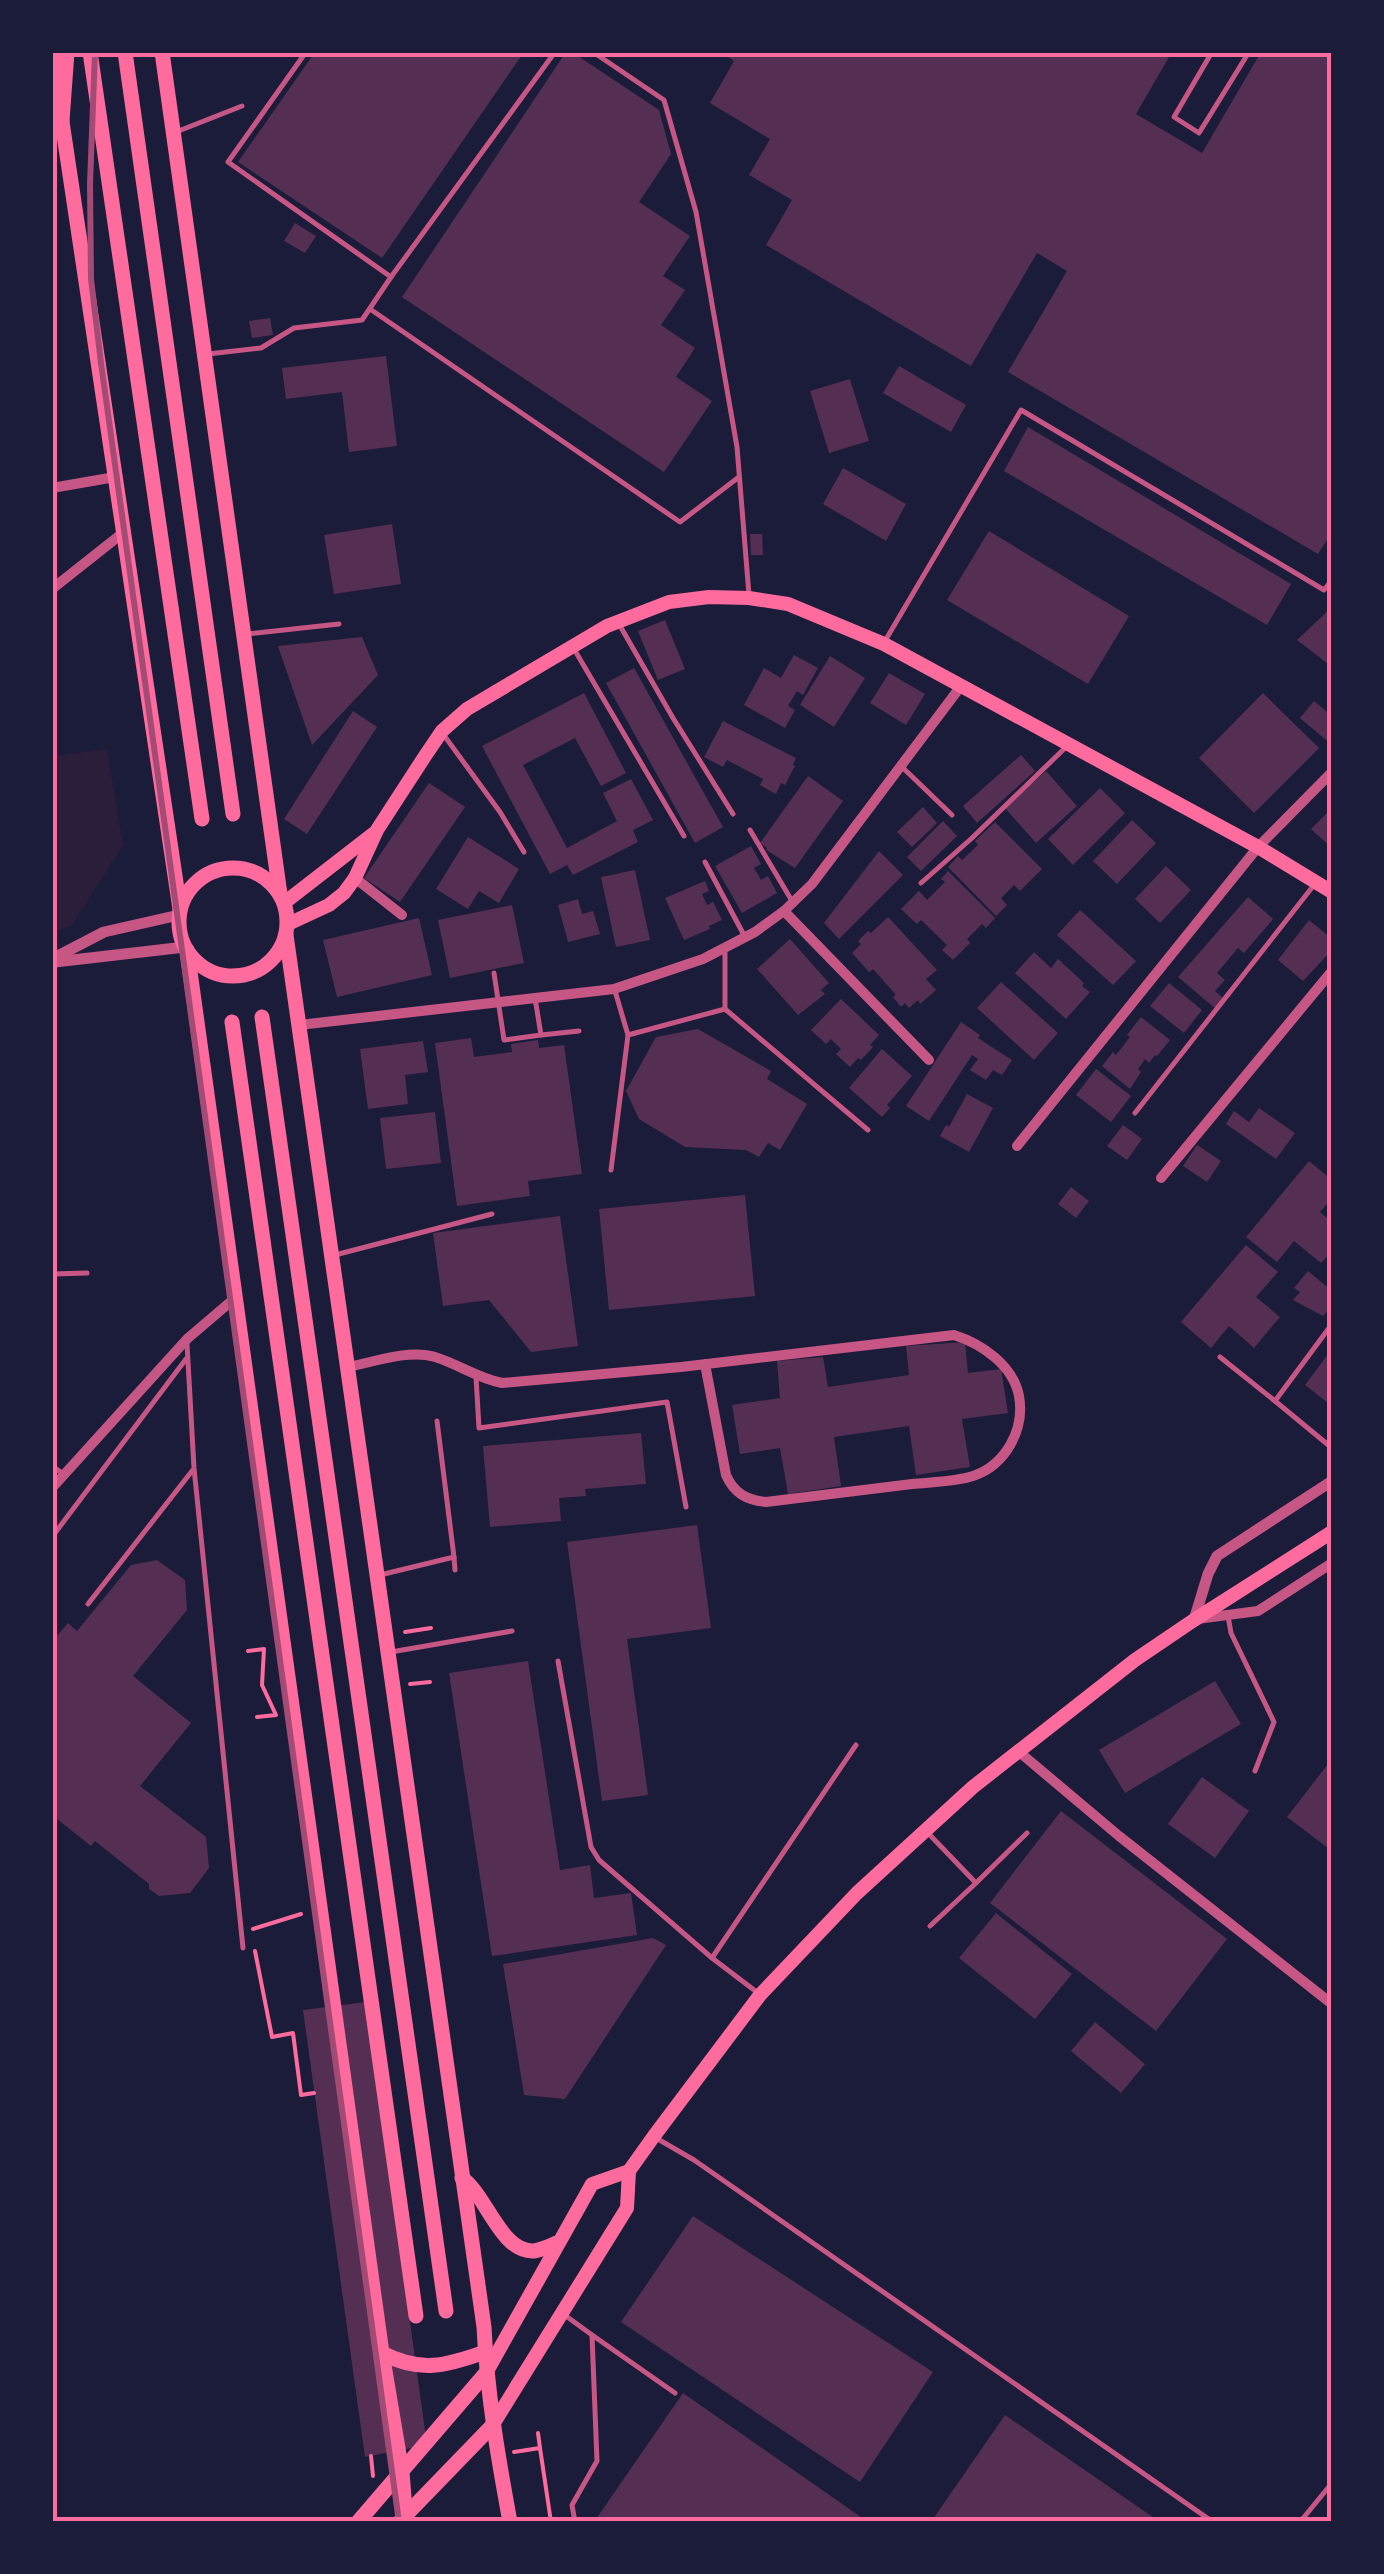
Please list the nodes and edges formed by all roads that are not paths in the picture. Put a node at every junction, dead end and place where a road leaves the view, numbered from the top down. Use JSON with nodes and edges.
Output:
{"nodes":[{"id":1,"x":67,"y":52,"type":"edge"},
{"id":2,"x":90,"y":52,"type":"edge"},
{"id":3,"x":125,"y":52,"type":"edge"},
{"id":4,"x":162,"y":52,"type":"edge"},
{"id":5,"x":306,"y":52,"type":"edge"},
{"id":6,"x":555,"y":52,"type":"edge"},
{"id":7,"x":593,"y":52,"type":"edge"},
{"id":8,"x":1212,"y":52,"type":"edge"},
{"id":9,"x":1249,"y":52,"type":"edge"},
{"id":10,"x":52,"y":55,"type":"edge"},
{"id":11,"x":242,"y":106,"type":"dead end"},
{"id":12,"x":62,"y":121,"type":"junction"},
{"id":13,"x":173,"y":133,"type":"junction"},
{"id":14,"x":392,"y":277,"type":"junction"},
{"id":15,"x":370,"y":309,"type":"junction"},
{"id":16,"x":204,"y":354,"type":"junction"},
{"id":17,"x":116,"y":476,"type":"junction"},
{"id":18,"x":740,"y":477,"type":"junction"},
{"id":19,"x":52,"y":488,"type":"edge"},
{"id":20,"x":124,"y":532,"type":"junction"},
{"id":21,"x":1332,"y":580,"type":"edge"},
{"id":22,"x":52,"y":590,"type":"edge"},
{"id":23,"x":749,"y":598,"type":"junction"},
{"id":24,"x":618,"y":621,"type":"junction"},
{"id":25,"x":339,"y":624,"type":"dead end"},
{"id":26,"x":243,"y":634,"type":"junction"},
{"id":27,"x":884,"y":644,"type":"junction"},
{"id":28,"x":572,"y":646,"type":"junction"},
{"id":29,"x":961,"y":686,"type":"junction"},
{"id":30,"x":442,"y":731,"type":"junction"},
{"id":31,"x":1068,"y":744,"type":"junction"},
{"id":32,"x":901,"y":766,"type":"junction"},
{"id":33,"x":1332,"y":772,"type":"edge"},
{"id":34,"x":234,"y":814,"type":"dead end"},
{"id":35,"x":732,"y":814,"type":"dead end"},
{"id":36,"x":952,"y":814,"type":"dead end"},
{"id":37,"x":202,"y":818,"type":"dead end"},
{"id":38,"x":377,"y":830,"type":"junction"},
{"id":39,"x":750,"y":830,"type":"dead end"},
{"id":40,"x":684,"y":836,"type":"dead end"},
{"id":41,"x":1258,"y":847,"type":"junction"},
{"id":42,"x":524,"y":852,"type":"dead end"},
{"id":43,"x":705,"y":862,"type":"dead end"},
{"id":44,"x":355,"y":878,"type":"junction"},
{"id":45,"x":1316,"y":882,"type":"junction"},
{"id":46,"x":921,"y":883,"type":"dead end"},
{"id":47,"x":1332,"y":892,"type":"edge"},
{"id":48,"x":282,"y":898,"type":"junction"},
{"id":49,"x":788,"y":907,"type":"junction"},
{"id":50,"x":180,"y":912,"type":"junction"},
{"id":51,"x":402,"y":915,"type":"dead end"},
{"id":52,"x":287,"y":929,"type":"junction"},
{"id":53,"x":744,"y":938,"type":"junction"},
{"id":54,"x":186,"y":948,"type":"junction"},
{"id":55,"x":725,"y":948,"type":"junction"},
{"id":56,"x":52,"y":960,"type":"edge"},
{"id":57,"x":1332,"y":972,"type":"edge"},
{"id":58,"x":494,"y":973,"type":"dead end"},
{"id":59,"x":614,"y":988,"type":"junction"},
{"id":60,"x":535,"y":998,"type":"junction"},
{"id":61,"x":499,"y":1002,"type":"junction"},
{"id":62,"x":725,"y":1008,"type":"junction"},
{"id":63,"x":262,"y":1017,"type":"dead end"},
{"id":64,"x":232,"y":1022,"type":"dead end"},
{"id":65,"x":299,"y":1025,"type":"junction"},
{"id":66,"x":579,"y":1031,"type":"dead end"},
{"id":67,"x":628,"y":1034,"type":"junction"},
{"id":68,"x":540,"y":1035,"type":"junction"},
{"id":69,"x":928,"y":1060,"type":"dead end"},
{"id":70,"x":1135,"y":1113,"type":"dead end"},
{"id":71,"x":868,"y":1130,"type":"dead end"},
{"id":72,"x":1017,"y":1146,"type":"dead end"},
{"id":73,"x":611,"y":1170,"type":"dead end"},
{"id":74,"x":1161,"y":1178,"type":"dead end"},
{"id":75,"x":492,"y":1214,"type":"dead end"},
{"id":76,"x":332,"y":1256,"type":"junction"},
{"id":77,"x":86,"y":1273,"type":"dead end"},
{"id":78,"x":52,"y":1274,"type":"edge"},
{"id":79,"x":235,"y":1298,"type":"junction"},
{"id":80,"x":1332,"y":1324,"type":"edge"},
{"id":81,"x":187,"y":1339,"type":"junction"},
{"id":82,"x":188,"y":1356,"type":"junction"},
{"id":83,"x":1220,"y":1357,"type":"dead end"},
{"id":84,"x":705,"y":1364,"type":"junction"},
{"id":85,"x":348,"y":1367,"type":"junction"},
{"id":86,"x":476,"y":1377,"type":"junction"},
{"id":87,"x":1275,"y":1400,"type":"junction"},
{"id":88,"x":437,"y":1422,"type":"dead end"},
{"id":89,"x":1332,"y":1448,"type":"edge"},
{"id":90,"x":52,"y":1466,"type":"edge"},
{"id":91,"x":194,"y":1468,"type":"junction"},
{"id":92,"x":64,"y":1475,"type":"junction"},
{"id":93,"x":1332,"y":1481,"type":"edge"},
{"id":94,"x":52,"y":1488,"type":"edge"},
{"id":95,"x":686,"y":1507,"type":"dead end"},
{"id":96,"x":1332,"y":1532,"type":"edge"},
{"id":97,"x":52,"y":1537,"type":"edge"},
{"id":98,"x":454,"y":1557,"type":"junction"},
{"id":99,"x":1332,"y":1564,"type":"edge"},
{"id":100,"x":455,"y":1570,"type":"dead end"},
{"id":101,"x":377,"y":1576,"type":"junction"},
{"id":102,"x":88,"y":1604,"type":"dead end"},
{"id":103,"x":1228,"y":1616,"type":"junction"},
{"id":104,"x":1194,"y":1620,"type":"junction"},
{"id":105,"x":512,"y":1631,"type":"dead end"},
{"id":106,"x":388,"y":1652,"type":"junction"},
{"id":107,"x":558,"y":1661,"type":"dead end"},
{"id":108,"x":856,"y":1745,"type":"dead end"},
{"id":109,"x":1018,"y":1752,"type":"junction"},
{"id":110,"x":1255,"y":1771,"type":"dead end"},
{"id":111,"x":925,"y":1830,"type":"junction"},
{"id":112,"x":1028,"y":1833,"type":"dead end"},
{"id":113,"x":976,"y":1884,"type":"junction"},
{"id":114,"x":930,"y":1926,"type":"dead end"},
{"id":115,"x":243,"y":1948,"type":"dead end"},
{"id":116,"x":712,"y":1958,"type":"junction"},
{"id":117,"x":760,"y":1995,"type":"junction"},
{"id":118,"x":1332,"y":2004,"type":"edge"},
{"id":119,"x":654,"y":2136,"type":"junction"},
{"id":120,"x":629,"y":2170,"type":"junction"},
{"id":121,"x":462,"y":2178,"type":"junction"},
{"id":122,"x":558,"y":2243,"type":"junction"},
{"id":123,"x":446,"y":2311,"type":"dead end"},
{"id":124,"x":562,"y":2314,"type":"junction"},
{"id":125,"x":416,"y":2316,"type":"dead end"},
{"id":126,"x":592,"y":2335,"type":"junction"},
{"id":127,"x":485,"y":2352,"type":"junction"},
{"id":128,"x":382,"y":2353,"type":"junction"},
{"id":129,"x":486,"y":2373,"type":"junction"},
{"id":130,"x":675,"y":2392,"type":"dead end"},
{"id":131,"x":492,"y":2426,"type":"junction"},
{"id":132,"x":402,"y":2472,"type":"junction"},
{"id":133,"x":1332,"y":2483,"type":"edge"},
{"id":134,"x":403,"y":2519,"type":"edge"},
{"id":135,"x":358,"y":2522,"type":"edge"},
{"id":136,"x":510,"y":2522,"type":"edge"},
{"id":137,"x":575,"y":2522,"type":"edge"},
{"id":138,"x":1213,"y":2522,"type":"edge"},
{"id":139,"x":1300,"y":2522,"type":"edge"}],
"edges":[{"from":1,"to":12,"type":"main road"},
{"from":2,"to":37,"type":"main road"},
{"from":3,"to":34,"type":"main road"},
{"from":4,"to":13,"type":"main road"},
{"from":5,"to":14,"type":"lane"},
{"from":6,"to":14,"type":"lane"},
{"from":7,"to":18,"type":"lane"},
{"from":8,"to":9,"type":"lane"},
{"from":10,"to":12,"type":"main road"},
{"from":11,"to":13,"type":"lane"},
{"from":12,"to":17,"type":"main road"},
{"from":13,"to":16,"type":"main road"},
{"from":14,"to":15,"type":"lane"},
{"from":15,"to":16,"type":"lane"},
{"from":15,"to":18,"type":"lane"},
{"from":16,"to":26,"type":"main road"},
{"from":17,"to":19,"type":"street"},
{"from":17,"to":20,"type":"main road"},
{"from":18,"to":23,"type":"lane"},
{"from":20,"to":22,"type":"street"},
{"from":20,"to":50,"type":"main road"},
{"from":21,"to":27,"type":"lane"},
{"from":23,"to":24,"type":"main road"},
{"from":23,"to":27,"type":"main road"},
{"from":24,"to":28,"type":"main road"},
{"from":24,"to":35,"type":"lane"},
{"from":25,"to":26,"type":"lane"},
{"from":26,"to":48,"type":"main road"},
{"from":27,"to":29,"type":"main road"},
{"from":28,"to":30,"type":"main road"},
{"from":28,"to":40,"type":"lane"},
{"from":29,"to":31,"type":"main road"},
{"from":29,"to":32,"type":"street"},
{"from":30,"to":38,"type":"main road"},
{"from":30,"to":42,"type":"lane"},
{"from":31,"to":41,"type":"main road"},
{"from":31,"to":46,"type":"lane"},
{"from":32,"to":36,"type":"lane"},
{"from":32,"to":49,"type":"street"},
{"from":33,"to":41,"type":"street"},
{"from":38,"to":44,"type":"main road"},
{"from":38,"to":48,"type":"main road"},
{"from":39,"to":49,"type":"lane"},
{"from":41,"to":45,"type":"main road"},
{"from":41,"to":72,"type":"street"},
{"from":43,"to":53,"type":"lane"},
{"from":44,"to":51,"type":"street"},
{"from":44,"to":52,"type":"main road"},
{"from":45,"to":47,"type":"main road"},
{"from":45,"to":70,"type":"lane"},
{"from":48,"to":50,"type":"main road"},
{"from":48,"to":52,"type":"main road"},
{"from":49,"to":53,"type":"street"},
{"from":49,"to":69,"type":"street"},
{"from":50,"to":54,"type":"main road"},
{"from":50,"to":56,"type":"street"},
{"from":52,"to":54,"type":"main road"},
{"from":52,"to":65,"type":"main road"},
{"from":53,"to":55,"type":"street"},
{"from":54,"to":56,"type":"street"},
{"from":54,"to":79,"type":"main road"},
{"from":55,"to":59,"type":"street"},
{"from":55,"to":62,"type":"lane"},
{"from":57,"to":74,"type":"street"},
{"from":58,"to":61,"type":"lane"},
{"from":59,"to":60,"type":"street"},
{"from":59,"to":67,"type":"lane"},
{"from":60,"to":61,"type":"street"},
{"from":60,"to":68,"type":"lane"},
{"from":61,"to":65,"type":"street"},
{"from":61,"to":68,"type":"lane"},
{"from":62,"to":67,"type":"lane"},
{"from":62,"to":71,"type":"lane"},
{"from":63,"to":123,"type":"main road"},
{"from":64,"to":125,"type":"main road"},
{"from":65,"to":76,"type":"main road"},
{"from":66,"to":68,"type":"lane"},
{"from":67,"to":73,"type":"lane"},
{"from":75,"to":76,"type":"lane"},
{"from":76,"to":85,"type":"main road"},
{"from":77,"to":78,"type":"lane"},
{"from":79,"to":81,"type":"street"},
{"from":79,"to":128,"type":"main road"},
{"from":80,"to":87,"type":"lane"},
{"from":81,"to":82,"type":"lane"},
{"from":81,"to":92,"type":"street"},
{"from":82,"to":91,"type":"lane"},
{"from":82,"to":97,"type":"lane"},
{"from":83,"to":87,"type":"lane"},
{"from":84,"to":84,"type":"street"},
{"from":84,"to":86,"type":"street"},
{"from":85,"to":86,"type":"street"},
{"from":85,"to":101,"type":"main road"},
{"from":86,"to":95,"type":"lane"},
{"from":87,"to":89,"type":"lane"},
{"from":88,"to":98,"type":"lane"},
{"from":90,"to":92,"type":"lane"},
{"from":91,"to":102,"type":"lane"},
{"from":91,"to":115,"type":"lane"},
{"from":92,"to":94,"type":"street"},
{"from":93,"to":104,"type":"street"},
{"from":96,"to":104,"type":"main road"},
{"from":98,"to":100,"type":"lane"},
{"from":98,"to":101,"type":"lane"},
{"from":99,"to":103,"type":"street"},
{"from":101,"to":106,"type":"main road"},
{"from":103,"to":104,"type":"street"},
{"from":103,"to":110,"type":"lane"},
{"from":104,"to":109,"type":"main road"},
{"from":105,"to":106,"type":"lane"},
{"from":106,"to":121,"type":"main road"},
{"from":107,"to":116,"type":"lane"},
{"from":108,"to":116,"type":"lane"},
{"from":109,"to":111,"type":"main road"},
{"from":109,"to":118,"type":"street"},
{"from":111,"to":113,"type":"lane"},
{"from":111,"to":117,"type":"main road"},
{"from":112,"to":113,"type":"lane"},
{"from":113,"to":114,"type":"lane"},
{"from":116,"to":117,"type":"lane"},
{"from":117,"to":119,"type":"main road"},
{"from":119,"to":120,"type":"main road"},
{"from":119,"to":138,"type":"lane"},
{"from":120,"to":122,"type":"main road"},
{"from":120,"to":124,"type":"main road"},
{"from":121,"to":122,"type":"main road"},
{"from":121,"to":127,"type":"main road"},
{"from":122,"to":129,"type":"main road"},
{"from":124,"to":126,"type":"lane"},
{"from":124,"to":131,"type":"main road"},
{"from":126,"to":130,"type":"lane"},
{"from":126,"to":137,"type":"lane"},
{"from":127,"to":128,"type":"main road"},
{"from":127,"to":129,"type":"main road"},
{"from":128,"to":132,"type":"main road"},
{"from":129,"to":131,"type":"main road"},
{"from":129,"to":132,"type":"main road"},
{"from":131,"to":134,"type":"main road"},
{"from":131,"to":136,"type":"main road"},
{"from":132,"to":134,"type":"main road"},
{"from":132,"to":135,"type":"main road"},
{"from":133,"to":139,"type":"lane"}]}
